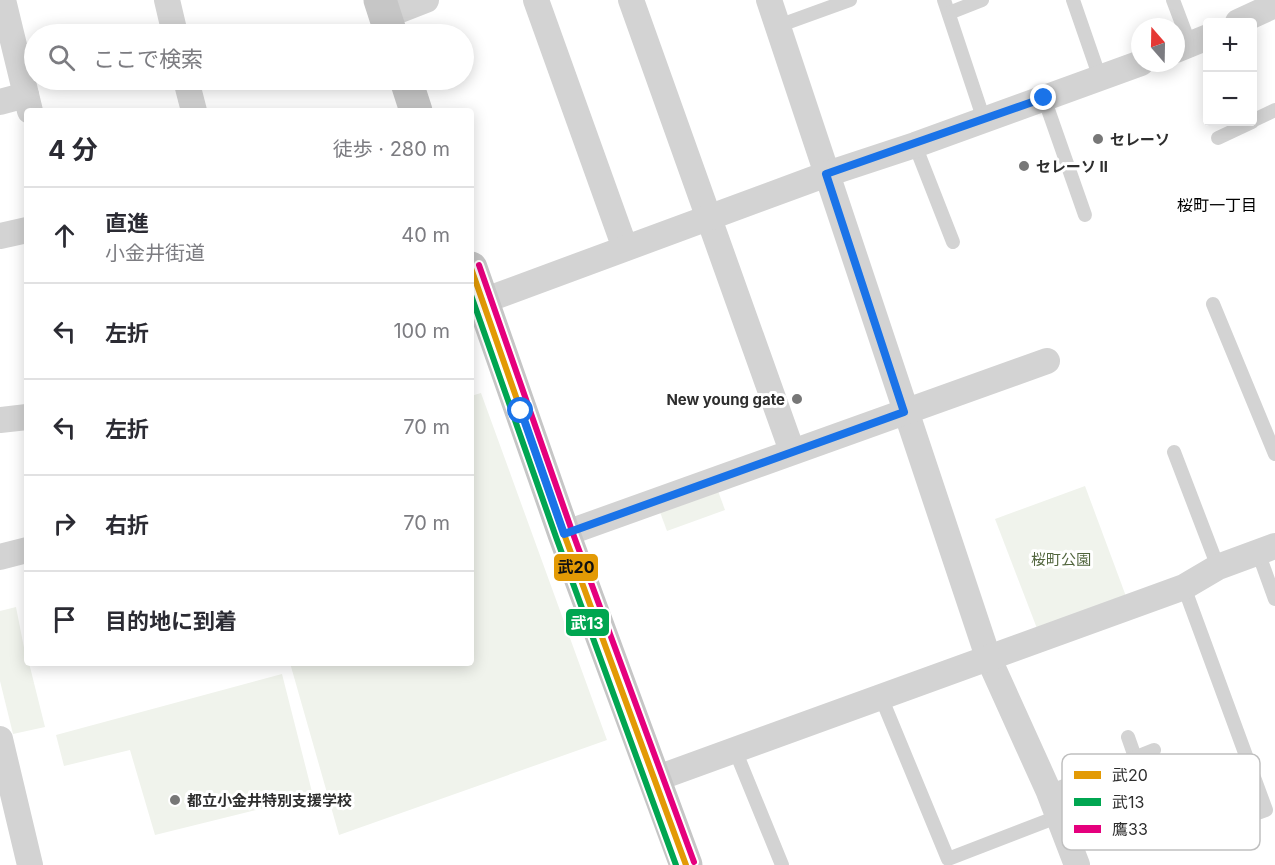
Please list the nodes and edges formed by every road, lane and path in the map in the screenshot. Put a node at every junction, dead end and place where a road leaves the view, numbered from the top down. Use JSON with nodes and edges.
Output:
{"nodes":[{"id":1,"x":3,"y":0,"type":"edge"},
{"id":2,"x":167,"y":0,"type":"edge"},
{"id":3,"x":426,"y":0,"type":"edge"},
{"id":4,"x":536,"y":0,"type":"edge"},
{"id":5,"x":631,"y":0,"type":"edge"},
{"id":6,"x":769,"y":0,"type":"edge"},
{"id":7,"x":850,"y":0,"type":"edge"},
{"id":8,"x":982,"y":0,"type":"edge"},
{"id":9,"x":1073,"y":0,"type":"edge"},
{"id":10,"x":1173,"y":0,"type":"edge"},
{"id":11,"x":1272,"y":4,"type":"edge"},
{"id":12,"x":947,"y":6,"type":"edge"},
{"id":13,"x":386,"y":17,"type":"edge"},
{"id":14,"x":1246,"y":18,"type":"edge"},
{"id":15,"x":173,"y":24,"type":"edge"},
{"id":16,"x":778,"y":27,"type":"junction"},
{"id":17,"x":6,"y":38,"type":"edge"},
{"id":18,"x":1191,"y":44,"type":"edge"},
{"id":19,"x":1131,"y":67,"type":"edge"},
{"id":20,"x":1100,"y":78,"type":"junction"},
{"id":21,"x":189,"y":90,"type":"edge"},
{"id":22,"x":409,"y":90,"type":"edge"},
{"id":23,"x":1044,"y":98,"type":"junction"},
{"id":24,"x":0,"y":102,"type":"edge"},
{"id":25,"x":28,"y":103,"type":"edge"},
{"id":26,"x":193,"y":108,"type":"edge"},
{"id":27,"x":415,"y":108,"type":"edge"},
{"id":28,"x":1275,"y":110,"type":"edge"},
{"id":29,"x":1257,"y":119,"type":"edge"},
{"id":30,"x":984,"y":120,"type":"junction"},
{"id":31,"x":1242,"y":126,"type":"edge"},
{"id":32,"x":1218,"y":138,"type":"dead end"},
{"id":33,"x":915,"y":145,"type":"junction"},
{"id":34,"x":826,"y":174,"type":"junction"},
{"id":35,"x":1085,"y":215,"type":"dead end"},
{"id":36,"x":708,"y":218,"type":"junction"},
{"id":37,"x":24,"y":231,"type":"edge"},
{"id":38,"x":0,"y":236,"type":"edge"},
{"id":39,"x":953,"y":242,"type":"dead end"},
{"id":40,"x":625,"y":248,"type":"junction"},
{"id":41,"x":474,"y":276,"type":"edge"},
{"id":42,"x":483,"y":300,"type":"junction"},
{"id":43,"x":1213,"y":304,"type":"dead end"},
{"id":44,"x":1034,"y":371,"type":"dead end"},
{"id":45,"x":904,"y":412,"type":"junction"},
{"id":46,"x":24,"y":417,"type":"edge"},
{"id":47,"x":0,"y":420,"type":"edge"},
{"id":48,"x":792,"y":451,"type":"junction"},
{"id":49,"x":1174,"y":452,"type":"dead end"},
{"id":50,"x":1275,"y":454,"type":"edge"},
{"id":51,"x":564,"y":534,"type":"junction"},
{"id":52,"x":1267,"y":549,"type":"edge"},
{"id":53,"x":24,"y":551,"type":"edge"},
{"id":54,"x":0,"y":557,"type":"edge"},
{"id":55,"x":1218,"y":567,"type":"junction"},
{"id":56,"x":1184,"y":587,"type":"junction"},
{"id":57,"x":1275,"y":599,"type":"edge"},
{"id":58,"x":988,"y":657,"type":"junction"},
{"id":59,"x":881,"y":697,"type":"junction"},
{"id":60,"x":1128,"y":736,"type":"dead end"},
{"id":61,"x":0,"y":739,"type":"edge"},
{"id":62,"x":735,"y":750,"type":"junction"},
{"id":63,"x":1154,"y":750,"type":"dead end"},
{"id":64,"x":1134,"y":754,"type":"edge"},
{"id":65,"x":1143,"y":754,"type":"edge"},
{"id":66,"x":1249,"y":754,"type":"edge"},
{"id":67,"x":655,"y":779,"type":"junction"},
{"id":68,"x":1260,"y":782,"type":"edge"},
{"id":69,"x":1062,"y":787,"type":"edge"},
{"id":70,"x":1049,"y":792,"type":"junction"},
{"id":71,"x":1270,"y":808,"type":"edge"},
{"id":72,"x":1057,"y":818,"type":"junction"},
{"id":73,"x":1062,"y":830,"type":"edge"},
{"id":74,"x":1071,"y":850,"type":"edge"},
{"id":75,"x":30,"y":865,"type":"edge"},
{"id":76,"x":686,"y":865,"type":"edge"},
{"id":77,"x":782,"y":865,"type":"edge"},
{"id":78,"x":1077,"y":865,"type":"edge"}],
"edges":[{"from":1,"to":17,"type":"street"},
{"from":2,"to":15,"type":"street"},
{"from":3,"to":13,"type":"street"},
{"from":4,"to":40,"type":"street"},
{"from":5,"to":36,"type":"street"},
{"from":6,"to":16,"type":"street"},
{"from":7,"to":16,"type":"lane"},
{"from":8,"to":12,"type":"lane"},
{"from":9,"to":20,"type":"lane"},
{"from":10,"to":18,"type":"lane"},
{"from":11,"to":14,"type":"street"},
{"from":12,"to":30,"type":"lane"},
{"from":16,"to":34,"type":"street"},
{"from":17,"to":25,"type":"street"},
{"from":19,"to":20,"type":"street"},
{"from":20,"to":23,"type":"street"},
{"from":21,"to":26,"type":"street"},
{"from":22,"to":27,"type":"main road"},
{"from":23,"to":30,"type":"street"},
{"from":23,"to":35,"type":"lane"},
{"from":24,"to":25,"type":"street"},
{"from":28,"to":29,"type":"lane"},
{"from":30,"to":33,"type":"street"},
{"from":31,"to":32,"type":"lane"},
{"from":33,"to":34,"type":"street"},
{"from":33,"to":39,"type":"lane"},
{"from":34,"to":36,"type":"street"},
{"from":34,"to":45,"type":"street"},
{"from":36,"to":40,"type":"street"},
{"from":36,"to":48,"type":"street"},
{"from":37,"to":38,"type":"street"},
{"from":40,"to":42,"type":"street"},
{"from":41,"to":42,"type":"main road"},
{"from":42,"to":51,"type":"main road"},
{"from":43,"to":50,"type":"lane"},
{"from":44,"to":45,"type":"street"},
{"from":45,"to":48,"type":"street"},
{"from":45,"to":58,"type":"street"},
{"from":46,"to":47,"type":"street"},
{"from":48,"to":51,"type":"street"},
{"from":49,"to":55,"type":"lane"},
{"from":51,"to":67,"type":"main road"},
{"from":52,"to":55,"type":"street"},
{"from":52,"to":57,"type":"lane"},
{"from":53,"to":54,"type":"street"},
{"from":55,"to":56,"type":"street"},
{"from":56,"to":58,"type":"street"},
{"from":56,"to":66,"type":"lane"},
{"from":58,"to":59,"type":"street"},
{"from":58,"to":70,"type":"street"},
{"from":59,"to":62,"type":"street"},
{"from":59,"to":72,"type":"lane"},
{"from":60,"to":64,"type":"lane"},
{"from":61,"to":75,"type":"street"},
{"from":62,"to":67,"type":"street"},
{"from":62,"to":77,"type":"lane"},
{"from":63,"to":65,"type":"lane"},
{"from":67,"to":76,"type":"main road"},
{"from":68,"to":71,"type":"lane"},
{"from":69,"to":70,"type":"lane"},
{"from":70,"to":72,"type":"street"},
{"from":72,"to":73,"type":"street"},
{"from":74,"to":78,"type":"street"}]}
